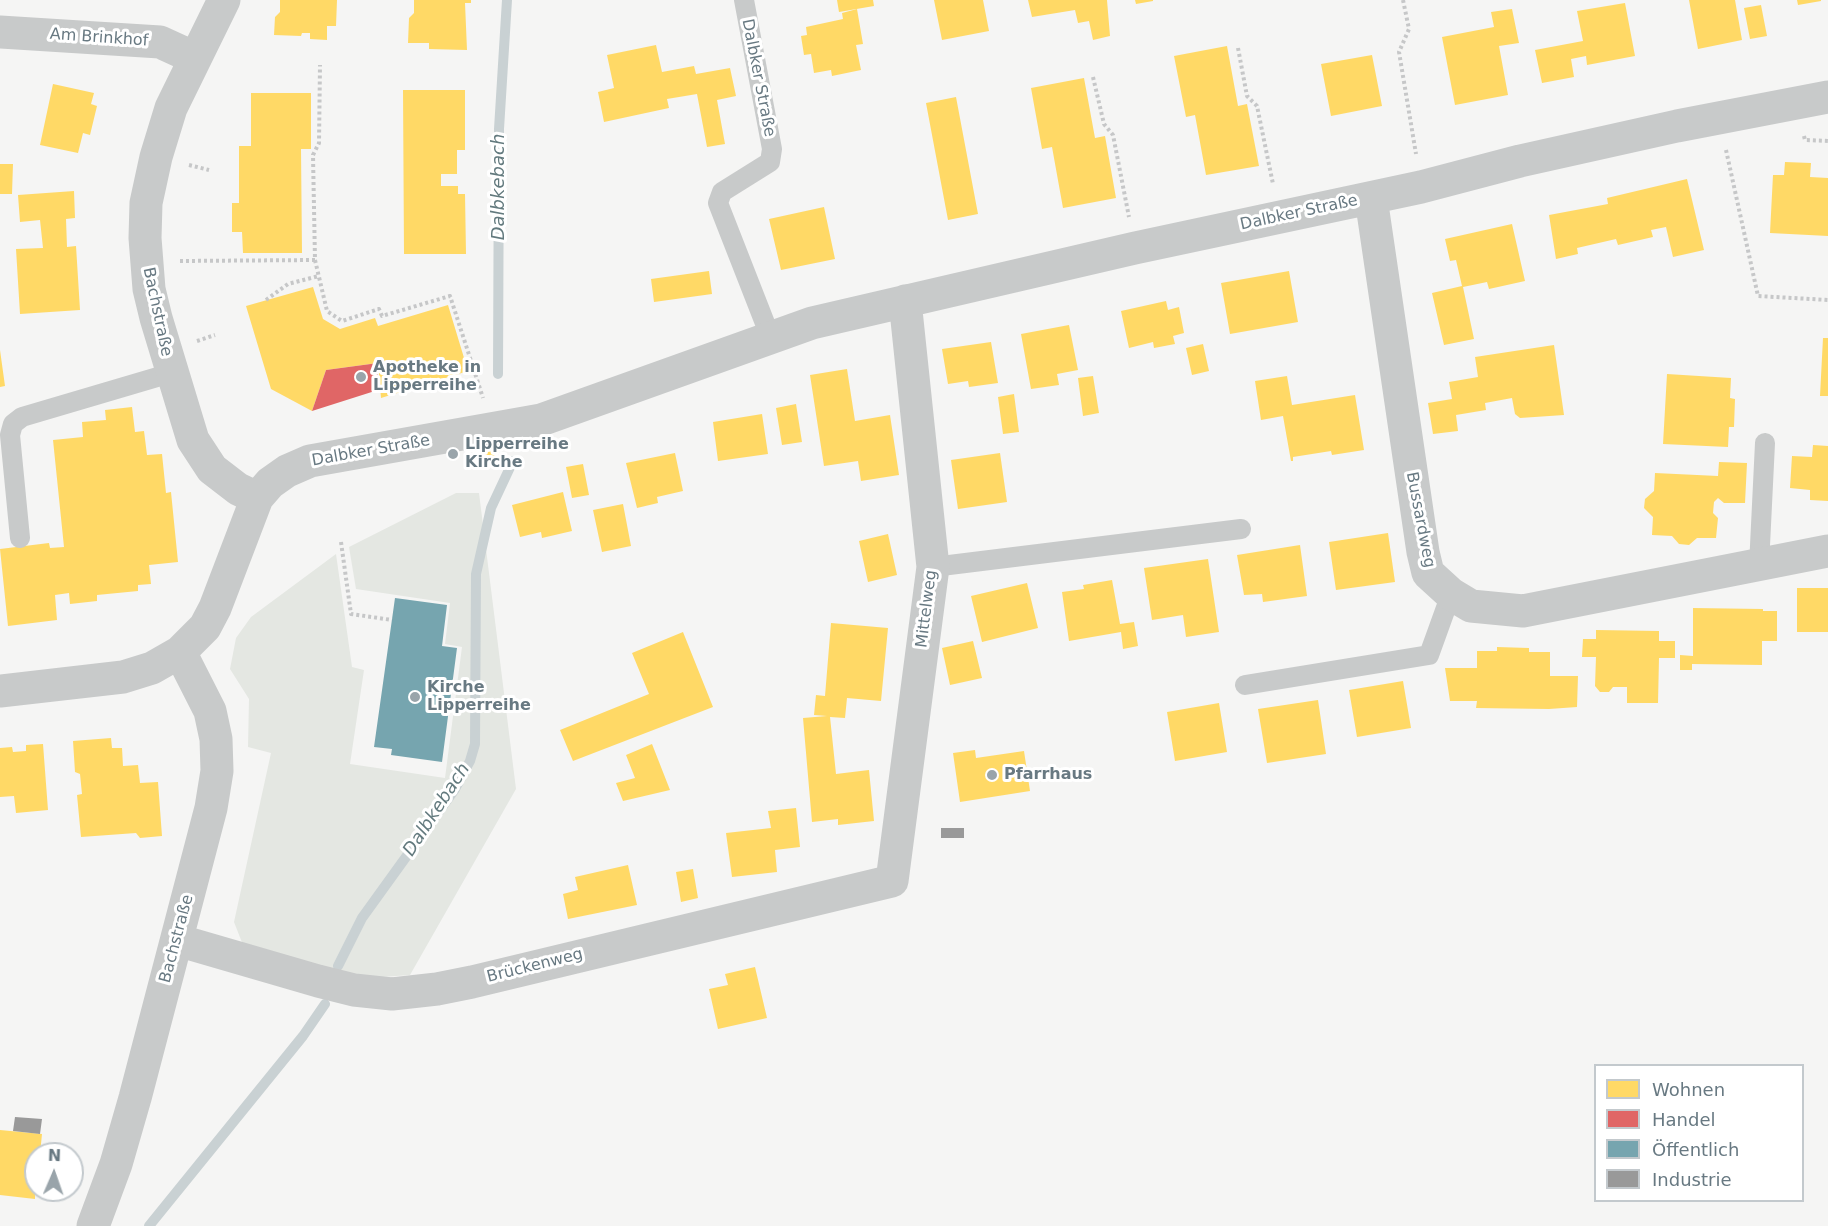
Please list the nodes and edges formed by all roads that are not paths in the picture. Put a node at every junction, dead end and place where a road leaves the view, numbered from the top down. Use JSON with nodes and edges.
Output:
{"nodes":[{"id":1,"x":224,"y":0,"type":"edge"},
{"id":2,"x":744,"y":0,"type":"edge"},
{"id":3,"x":0,"y":32,"type":"edge"},
{"id":4,"x":195,"y":58,"type":"junction"},
{"id":5,"x":1828,"y":97,"type":"edge"},
{"id":6,"x":1371,"y":198,"type":"junction"},
{"id":7,"x":904,"y":301,"type":"junction"},
{"id":8,"x":770,"y":336,"type":"junction"},
{"id":9,"x":171,"y":373,"type":"junction"},
{"id":10,"x":1765,"y":443,"type":"dead end"},
{"id":11,"x":256,"y":498,"type":"junction"},
{"id":12,"x":1240,"y":529,"type":"dead end"},
{"id":13,"x":20,"y":538,"type":"dead end"},
{"id":14,"x":1828,"y":551,"type":"edge"},
{"id":15,"x":1759,"y":566,"type":"junction"},
{"id":16,"x":933,"y":567,"type":"junction"},
{"id":17,"x":1451,"y":594,"type":"junction"},
{"id":18,"x":180,"y":652,"type":"junction"},
{"id":19,"x":1245,"y":685,"type":"dead end"},
{"id":20,"x":0,"y":691,"type":"edge"},
{"id":21,"x":892,"y":881,"type":"joint"},
{"id":22,"x":177,"y":940,"type":"junction"},
{"id":23,"x":93,"y":1226,"type":"edge"}],
"edges":[{"from":1,"to":4,"type":"street","name":"Bachstraße"},
{"from":2,"to":8,"type":"lane","name":"Dalbker Straße"},
{"from":3,"to":4,"type":"street","name":"Am Brinkhof"},
{"from":4,"to":9,"type":"street","name":"Bachstraße"},
{"from":5,"to":6,"type":"street","name":"Dalbker Straße"},
{"from":6,"to":7,"type":"street","name":"Dalbker Straße"},
{"from":6,"to":17,"type":"street","name":"Bussardweg"},
{"from":7,"to":8,"type":"street","name":"Dalbker Straße"},
{"from":7,"to":16,"type":"street","name":"Mittelweg"},
{"from":8,"to":11,"type":"street","name":"Dalbker Straße"},
{"from":9,"to":11,"type":"street","name":"Bachstraße"},
{"from":9,"to":13,"type":"lane"},
{"from":10,"to":15,"type":"lane"},
{"from":11,"to":18,"type":"street","name":"Dalbker Straße"},
{"from":12,"to":16,"type":"lane"},
{"from":14,"to":15,"type":"street","name":"Bussardweg"},
{"from":15,"to":17,"type":"street","name":"Bussardweg"},
{"from":16,"to":21,"type":"street","name":"Mittelweg"},
{"from":17,"to":19,"type":"lane"},
{"from":18,"to":20,"type":"street","name":"Dalbker Straße"},
{"from":18,"to":22,"type":"street","name":"Bachstraße"},
{"from":21,"to":22,"type":"street","name":"Brückenweg"},
{"from":22,"to":23,"type":"street","name":"Bachstraße"}]}
